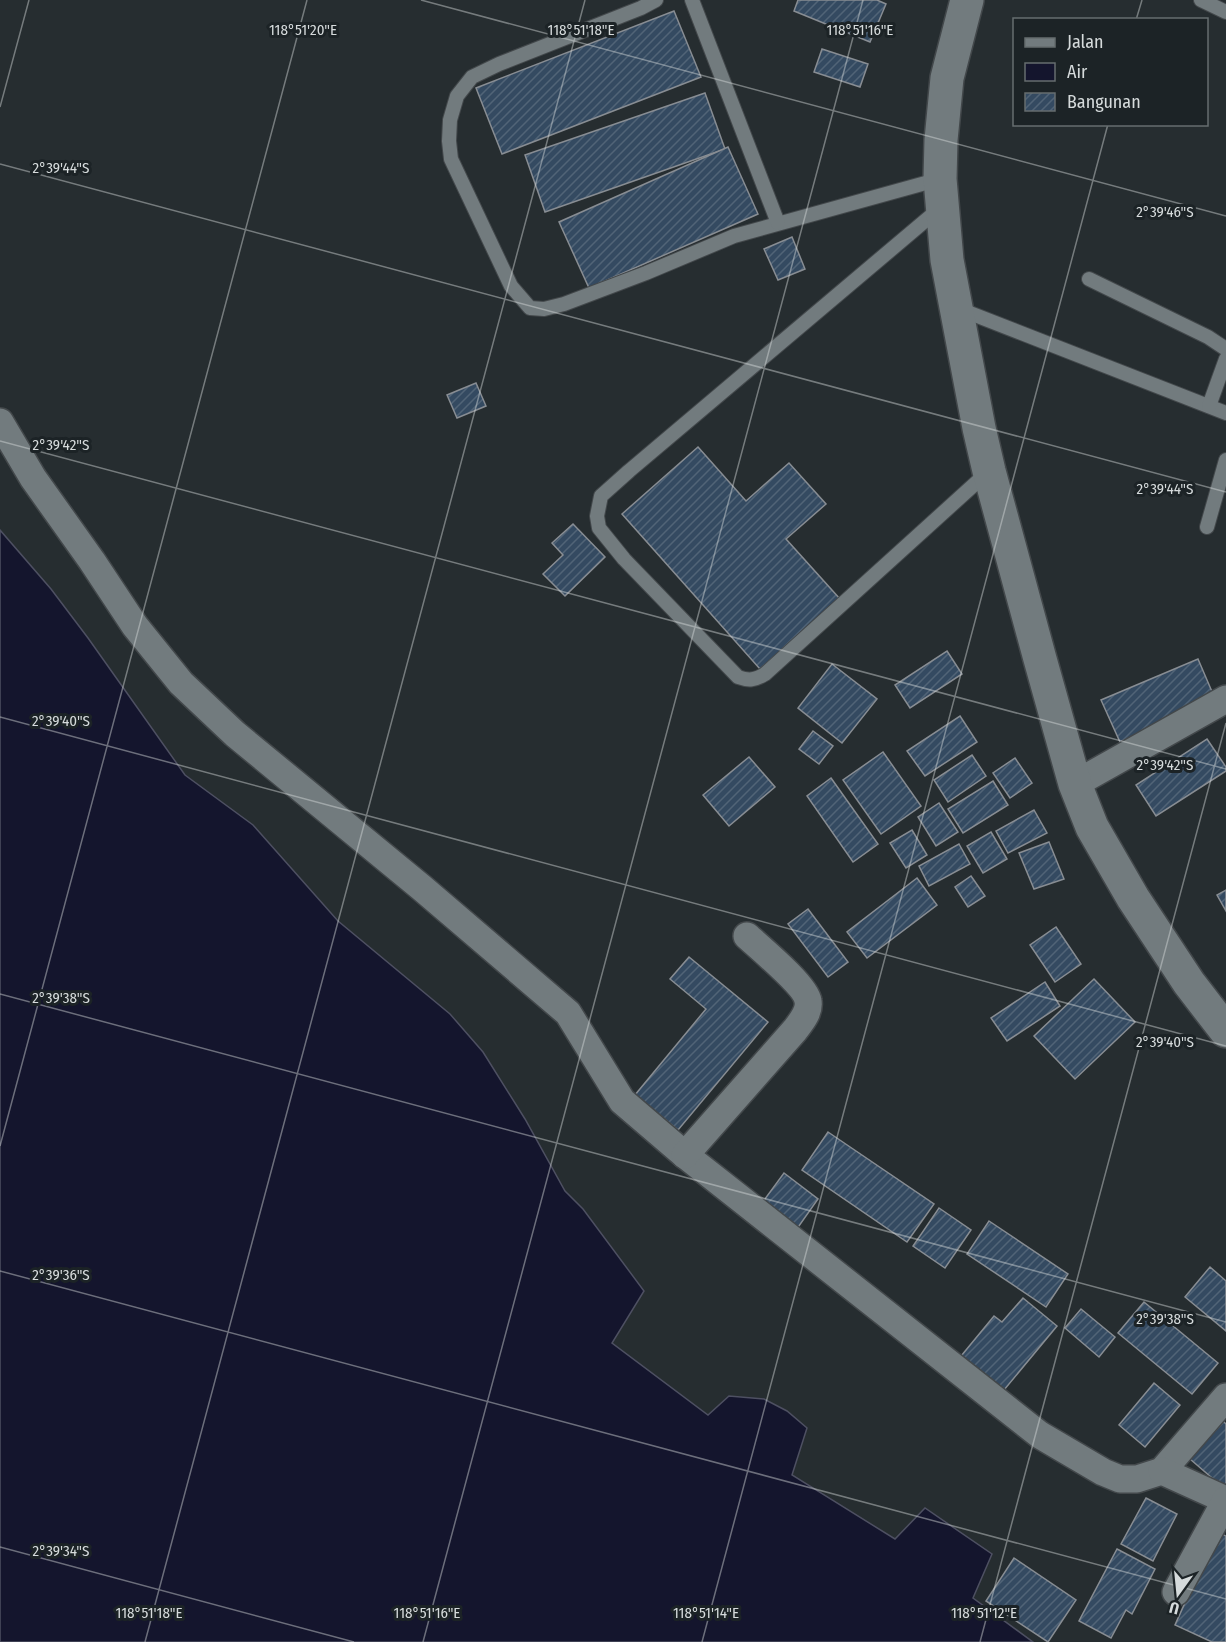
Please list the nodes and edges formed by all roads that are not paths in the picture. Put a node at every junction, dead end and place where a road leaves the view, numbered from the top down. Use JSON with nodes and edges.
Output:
{"nodes":[{"id":1,"x":656,"y":0,"type":"edge"},
{"id":2,"x":692,"y":0,"type":"edge"},
{"id":3,"x":967,"y":0,"type":"edge"},
{"id":4,"x":1201,"y":0,"type":"edge"},
{"id":5,"x":1226,"y":12,"type":"edge"},
{"id":6,"x":941,"y":193,"type":"junction"},
{"id":7,"x":778,"y":223,"type":"junction"},
{"id":8,"x":1089,"y":279,"type":"dead end"},
{"id":9,"x":956,"y":307,"type":"junction"},
{"id":10,"x":1226,"y":349,"type":"edge"},
{"id":11,"x":1226,"y":359,"type":"edge"},
{"id":12,"x":1209,"y":406,"type":"junction"},
{"id":13,"x":1226,"y":413,"type":"edge"},
{"id":14,"x":0,"y":422,"type":"edge"},
{"id":15,"x":1226,"y":460,"type":"edge"},
{"id":16,"x":989,"y":471,"type":"junction"},
{"id":17,"x":1207,"y":527,"type":"dead end"},
{"id":18,"x":1226,"y":699,"type":"edge"},
{"id":19,"x":1075,"y":784,"type":"junction"},
{"id":20,"x":747,"y":936,"type":"dead end"},
{"id":21,"x":1226,"y":1032,"type":"edge"},
{"id":22,"x":685,"y":1155,"type":"junction"},
{"id":23,"x":1226,"y":1397,"type":"edge"},
{"id":24,"x":1162,"y":1471,"type":"junction"},
{"id":25,"x":1226,"y":1500,"type":"edge"},
{"id":26,"x":1176,"y":1592,"type":"dead end"}],
"edges":[{"from":1,"to":7,"type":"lane"},
{"from":2,"to":7,"type":"lane"},
{"from":3,"to":6,"type":"street"},
{"from":4,"to":5,"type":"lane"},
{"from":6,"to":7,"type":"lane"},
{"from":6,"to":9,"type":"street"},
{"from":6,"to":16,"type":"lane"},
{"from":8,"to":10,"type":"lane"},
{"from":9,"to":12,"type":"lane"},
{"from":9,"to":16,"type":"street"},
{"from":11,"to":12,"type":"lane"},
{"from":12,"to":13,"type":"lane"},
{"from":14,"to":22,"type":"street"},
{"from":15,"to":17,"type":"lane"},
{"from":16,"to":19,"type":"street"},
{"from":18,"to":19,"type":"street"},
{"from":19,"to":21,"type":"street"},
{"from":20,"to":22,"type":"street"},
{"from":22,"to":24,"type":"street"},
{"from":23,"to":24,"type":"street"},
{"from":24,"to":25,"type":"street"},
{"from":25,"to":26,"type":"street"}]}
